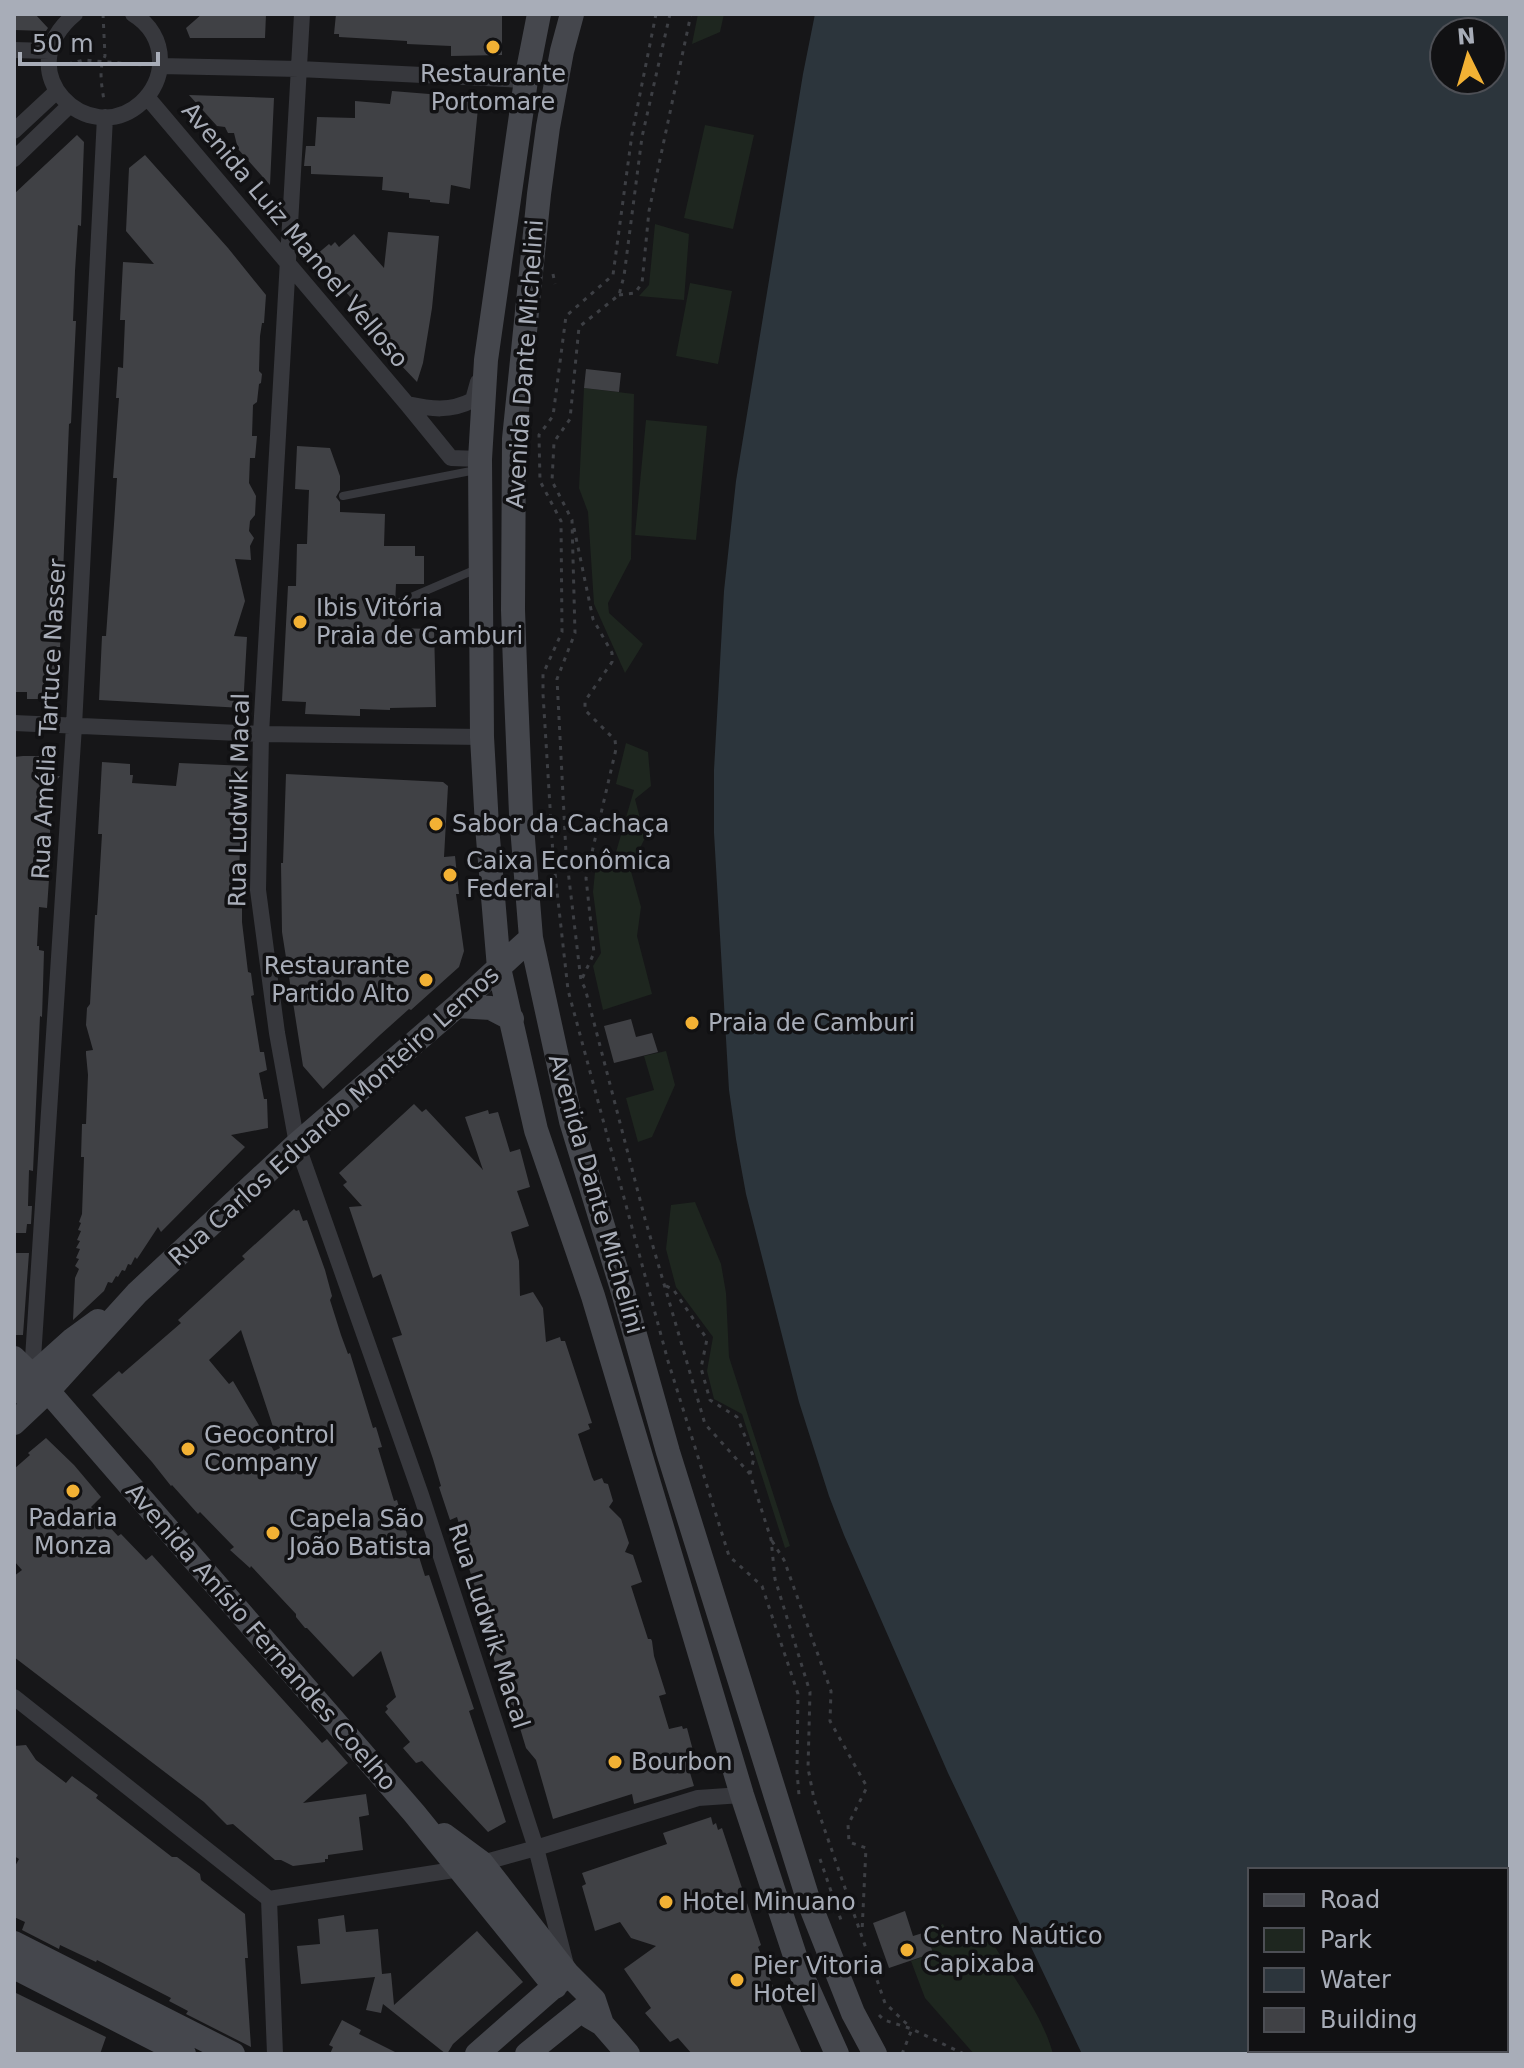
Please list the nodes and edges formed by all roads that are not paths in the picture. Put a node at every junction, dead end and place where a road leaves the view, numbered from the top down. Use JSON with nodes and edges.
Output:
{"nodes":[{"id":1,"x":133,"y":14,"type":"edge"},
{"id":2,"x":161,"y":14,"type":"edge"},
{"id":3,"x":302,"y":14,"type":"edge"},
{"id":4,"x":539,"y":14,"type":"edge"},
{"id":5,"x":572,"y":14,"type":"edge"},
{"id":6,"x":63,"y":18,"type":"edge"},
{"id":7,"x":149,"y":27,"type":"junction"},
{"id":8,"x":14,"y":50,"type":"edge"},
{"id":9,"x":49,"y":51,"type":"junction"},
{"id":10,"x":160,"y":66,"type":"junction"},
{"id":11,"x":299,"y":69,"type":"junction"},
{"id":12,"x":526,"y":80,"type":"junction"},
{"id":13,"x":57,"y":91,"type":"junction"},
{"id":14,"x":147,"y":97,"type":"junction"},
{"id":15,"x":70,"y":105,"type":"junction"},
{"id":16,"x":105,"y":117,"type":"junction"},
{"id":17,"x":14,"y":131,"type":"edge"},
{"id":18,"x":14,"y":159,"type":"edge"},
{"id":19,"x":288,"y":265,"type":"junction"},
{"id":20,"x":486,"y":360,"type":"junction"},
{"id":21,"x":407,"y":404,"type":"junction"},
{"id":22,"x":480,"y":464,"type":"junction"},
{"id":23,"x":343,"y":496,"type":"dead end"},
{"id":24,"x":480,"y":567,"type":"junction"},
{"id":25,"x":402,"y":601,"type":"dead end"},
{"id":26,"x":14,"y":723,"type":"edge"},
{"id":27,"x":74,"y":726,"type":"junction"},
{"id":28,"x":261,"y":734,"type":"junction"},
{"id":29,"x":482,"y":737,"type":"junction"},
{"id":30,"x":531,"y":938,"type":"junction"},
{"id":31,"x":499,"y":968,"type":"junction"},
{"id":32,"x":457,"y":1006,"type":"junction"},
{"id":33,"x":512,"y":1019,"type":"junction"},
{"id":34,"x":297,"y":1144,"type":"junction"},
{"id":35,"x":137,"y":1293,"type":"junction"},
{"id":36,"x":35,"y":1324,"type":"junction"},
{"id":37,"x":72,"y":1340,"type":"junction"},
{"id":38,"x":25,"y":1383,"type":"edge"},
{"id":39,"x":14,"y":1423,"type":"edge"},
{"id":40,"x":14,"y":1697,"type":"edge"},
{"id":41,"x":742,"y":1795,"type":"junction"},
{"id":42,"x":536,"y":1848,"type":"junction"},
{"id":43,"x":471,"y":1866,"type":"junction"},
{"id":44,"x":269,"y":1899,"type":"junction"},
{"id":45,"x":14,"y":1943,"type":"edge"},
{"id":46,"x":14,"y":1967,"type":"edge"},
{"id":47,"x":561,"y":1980,"type":"junction"},
{"id":48,"x":587,"y":2006,"type":"junction"},
{"id":49,"x":184,"y":2054,"type":"edge"},
{"id":50,"x":233,"y":2054,"type":"edge"},
{"id":51,"x":275,"y":2054,"type":"edge"},
{"id":52,"x":477,"y":2054,"type":"edge"},
{"id":53,"x":527,"y":2054,"type":"edge"},
{"id":54,"x":628,"y":2054,"type":"edge"},
{"id":55,"x":837,"y":2054,"type":"edge"},
{"id":56,"x":875,"y":2054,"type":"edge"}],
"edges":[{"from":1,"to":7,"type":"street"},
{"from":2,"to":7,"type":"street"},
{"from":3,"to":11,"type":"street","name":"Rua Ludwik Macal"},
{"from":4,"to":12,"type":"main road","name":"Avenida Dante Michelini"},
{"from":5,"to":30,"type":"main road","name":"Avenida Dante Michelini"},
{"from":6,"to":9,"type":"street"},
{"from":7,"to":10,"type":"street"},
{"from":8,"to":9,"type":"street"},
{"from":9,"to":13,"type":"street"},
{"from":10,"to":11,"type":"street"},
{"from":10,"to":14,"type":"street"},
{"from":11,"to":12,"type":"street"},
{"from":11,"to":19,"type":"street","name":"Rua Ludwik Macal"},
{"from":12,"to":20,"type":"main road","name":"Avenida Dante Michelini"},
{"from":13,"to":15,"type":"street"},
{"from":13,"to":17,"type":"street"},
{"from":14,"to":16,"type":"street"},
{"from":14,"to":19,"type":"street","name":"Avenida Luiz Manoel Velloso"},
{"from":15,"to":16,"type":"street"},
{"from":15,"to":18,"type":"street"},
{"from":16,"to":27,"type":"street","name":"Rua Amélia Tartuce Nasser"},
{"from":19,"to":21,"type":"street","name":"Avenida Luiz Manoel Velloso"},
{"from":19,"to":28,"type":"street","name":"Rua Ludwik Macal"},
{"from":20,"to":21,"type":"street","name":"Avenida Luiz Manoel Velloso"},
{"from":20,"to":22,"type":"main road","name":"Avenida Dante Michelini"},
{"from":21,"to":22,"type":"street","name":"Avenida Luiz Manoel Velloso"},
{"from":22,"to":23,"type":"lane"},
{"from":22,"to":24,"type":"main road","name":"Avenida Dante Michelini"},
{"from":24,"to":25,"type":"lane"},
{"from":24,"to":29,"type":"main road","name":"Avenida Dante Michelini"},
{"from":26,"to":27,"type":"street"},
{"from":27,"to":28,"type":"street"},
{"from":27,"to":36,"type":"street","name":"Rua Amélia Tartuce Nasser"},
{"from":28,"to":29,"type":"street"},
{"from":28,"to":34,"type":"street","name":"Rua Ludwik Macal"},
{"from":29,"to":31,"type":"main road","name":"Avenida Dante Michelini"},
{"from":30,"to":31,"type":"main road","name":"Rua Carlos Eduardo Monteiro Lemos"},
{"from":30,"to":56,"type":"main road","name":"Avenida Dante Michelini"},
{"from":31,"to":32,"type":"main road","name":"Rua Carlos Eduardo Monteiro Lemos"},
{"from":31,"to":33,"type":"main road","name":"Avenida Dante Michelini"},
{"from":32,"to":33,"type":"main road"},
{"from":32,"to":34,"type":"main road","name":"Rua Carlos Eduardo Monteiro Lemos"},
{"from":33,"to":41,"type":"main road","name":"Avenida Dante Michelini"},
{"from":34,"to":35,"type":"main road","name":"Rua Carlos Eduardo Monteiro Lemos"},
{"from":34,"to":42,"type":"street","name":"Rua Ludwik Macal"},
{"from":35,"to":37,"type":"main road","name":"Rua Carlos Eduardo Monteiro Lemos"},
{"from":35,"to":38,"type":"main road","name":"Rua Carlos Eduardo Monteiro Lemos"},
{"from":36,"to":37,"type":"street"},
{"from":36,"to":38,"type":"street","name":"Rua Amélia Tartuce Nasser"},
{"from":37,"to":38,"type":"main road","name":"Rua Carlos Eduardo Monteiro Lemos"},
{"from":38,"to":39,"type":"main road","name":"Rua Carlos Eduardo Monteiro Lemos"},
{"from":38,"to":43,"type":"main road","name":"Avenida Anísio Fernandes Coelho"},
{"from":40,"to":44,"type":"street"},
{"from":41,"to":42,"type":"street"},
{"from":41,"to":55,"type":"main road","name":"Avenida Dante Michelini"},
{"from":42,"to":43,"type":"street"},
{"from":42,"to":47,"type":"street","name":"Rua Ludwik Macal"},
{"from":43,"to":44,"type":"street"},
{"from":43,"to":47,"type":"main road","name":"Avenida Anísio Fernandes Coelho"},
{"from":44,"to":51,"type":"street"},
{"from":45,"to":50,"type":"main road"},
{"from":46,"to":49,"type":"main road"},
{"from":47,"to":48,"type":"main road","name":"Avenida Anísio Fernandes Coelho"},
{"from":47,"to":52,"type":"main road"},
{"from":48,"to":53,"type":"main road"},
{"from":48,"to":54,"type":"main road","name":"Avenida Anísio Fernandes Coelho"}]}
